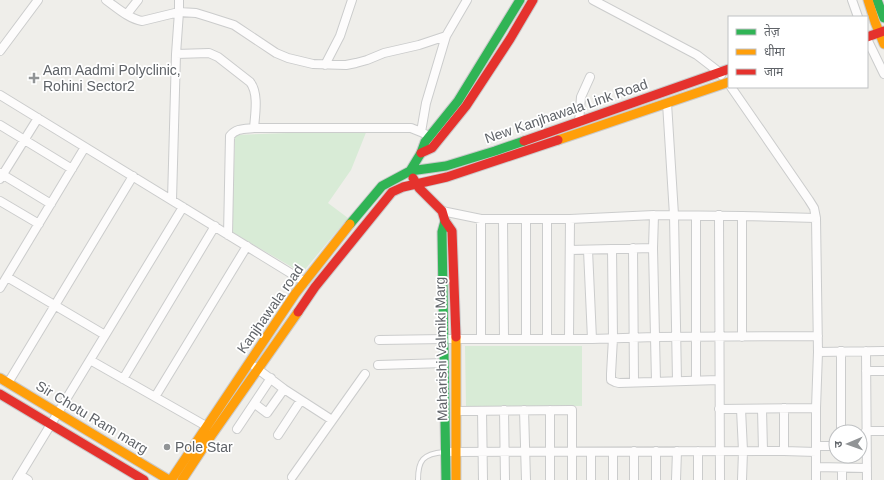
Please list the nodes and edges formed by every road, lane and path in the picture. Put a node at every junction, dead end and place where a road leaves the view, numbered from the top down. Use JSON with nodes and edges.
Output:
{"nodes":[{"id":1,"x":38,"y":0,"type":"edge"},
{"id":2,"x":107,"y":0,"type":"edge"},
{"id":3,"x":138,"y":0,"type":"edge"},
{"id":4,"x":178,"y":0,"type":"edge"},
{"id":5,"x":352,"y":0,"type":"edge"},
{"id":6,"x":467,"y":0,"type":"edge"},
{"id":7,"x":520,"y":0,"type":"edge"},
{"id":8,"x":533,"y":0,"type":"edge"},
{"id":9,"x":593,"y":0,"type":"edge"},
{"id":10,"x":852,"y":0,"type":"edge"},
{"id":11,"x":868,"y":0,"type":"edge"},
{"id":12,"x":877,"y":0,"type":"edge"},
{"id":13,"x":179,"y":12,"type":"junction"},
{"id":14,"x":127,"y":14,"type":"junction"},
{"id":15,"x":858,"y":16,"type":"edge"},
{"id":16,"x":878,"y":20,"type":"edge"},
{"id":17,"x":882,"y":32,"type":"edge"},
{"id":18,"x":446,"y":36,"type":"junction"},
{"id":19,"x":868,"y":38,"type":"edge"},
{"id":20,"x":868,"y":40,"type":"edge"},
{"id":21,"x":884,"y":44,"type":"edge"},
{"id":22,"x":0,"y":51,"type":"edge"},
{"id":23,"x":176,"y":54,"type":"junction"},
{"id":24,"x":325,"y":64,"type":"junction"},
{"id":25,"x":728,"y":69,"type":"edge"},
{"id":26,"x":719,"y":72,"type":"junction"},
{"id":27,"x":884,"y":74,"type":"edge"},
{"id":28,"x":590,"y":77,"type":"dead end"},
{"id":29,"x":728,"y":83,"type":"edge"},
{"id":30,"x":728,"y":84,"type":"edge"},
{"id":31,"x":732,"y":88,"type":"edge"},
{"id":32,"x":0,"y":95,"type":"edge"},
{"id":33,"x":667,"y":103,"type":"junction"},
{"id":34,"x":38,"y":118,"type":"junction"},
{"id":35,"x":579,"y":122,"type":"junction"},
{"id":36,"x":0,"y":125,"type":"edge"},
{"id":37,"x":254,"y":128,"type":"junction"},
{"id":38,"x":422,"y":132,"type":"junction"},
{"id":39,"x":432,"y":140,"type":"junction"},
{"id":40,"x":24,"y":141,"type":"junction"},
{"id":41,"x":85,"y":147,"type":"junction"},
{"id":42,"x":72,"y":169,"type":"junction"},
{"id":43,"x":410,"y":171,"type":"junction"},
{"id":44,"x":1,"y":176,"type":"edge"},
{"id":45,"x":133,"y":176,"type":"junction"},
{"id":46,"x":415,"y":184,"type":"junction"},
{"id":47,"x":0,"y":200,"type":"edge"},
{"id":48,"x":172,"y":200,"type":"junction"},
{"id":49,"x":51,"y":204,"type":"junction"},
{"id":50,"x":183,"y":207,"type":"junction"},
{"id":51,"x":442,"y":211,"type":"junction"},
{"id":52,"x":654,"y":215,"type":"junction"},
{"id":53,"x":674,"y":215,"type":"junction"},
{"id":54,"x":719,"y":215,"type":"junction"},
{"id":55,"x":696,"y":216,"type":"junction"},
{"id":56,"x":742,"y":216,"type":"junction"},
{"id":57,"x":816,"y":218,"type":"junction"},
{"id":58,"x":481,"y":219,"type":"junction"},
{"id":59,"x":503,"y":219,"type":"junction"},
{"id":60,"x":526,"y":219,"type":"junction"},
{"id":61,"x":547,"y":219,"type":"junction"},
{"id":62,"x":570,"y":219,"type":"junction"},
{"id":63,"x":445,"y":221,"type":"junction"},
{"id":64,"x":39,"y":224,"type":"junction"},
{"id":65,"x":215,"y":226,"type":"junction"},
{"id":66,"x":228,"y":234,"type":"junction"},
{"id":67,"x":247,"y":246,"type":"junction"},
{"id":68,"x":633,"y":248,"type":"junction"},
{"id":69,"x":654,"y":248,"type":"junction"},
{"id":70,"x":612,"y":249,"type":"junction"},
{"id":71,"x":570,"y":250,"type":"junction"},
{"id":72,"x":588,"y":250,"type":"junction"},
{"id":73,"x":7,"y":277,"type":"junction"},
{"id":74,"x":305,"y":282,"type":"junction"},
{"id":75,"x":0,"y":288,"type":"edge"},
{"id":76,"x":55,"y":305,"type":"junction"},
{"id":77,"x":105,"y":335,"type":"junction"},
{"id":78,"x":818,"y":336,"type":"junction"},
{"id":79,"x":655,"y":337,"type":"junction"},
{"id":80,"x":676,"y":337,"type":"junction"},
{"id":81,"x":696,"y":337,"type":"junction"},
{"id":82,"x":718,"y":337,"type":"junction"},
{"id":83,"x":742,"y":337,"type":"junction"},
{"id":84,"x":526,"y":338,"type":"junction"},
{"id":85,"x":548,"y":338,"type":"junction"},
{"id":86,"x":569,"y":338,"type":"junction"},
{"id":87,"x":613,"y":338,"type":"junction"},
{"id":88,"x":634,"y":338,"type":"junction"},
{"id":89,"x":444,"y":339,"type":"junction"},
{"id":90,"x":456,"y":339,"type":"junction"},
{"id":91,"x":481,"y":339,"type":"junction"},
{"id":92,"x":504,"y":339,"type":"junction"},
{"id":93,"x":592,"y":339,"type":"junction"},
{"id":94,"x":379,"y":340,"type":"dead end"},
{"id":95,"x":841,"y":351,"type":"junction"},
{"id":96,"x":866,"y":351,"type":"junction"},
{"id":97,"x":884,"y":351,"type":"edge"},
{"id":98,"x":818,"y":352,"type":"junction"},
{"id":99,"x":90,"y":360,"type":"junction"},
{"id":100,"x":249,"y":363,"type":"junction"},
{"id":101,"x":445,"y":363,"type":"junction"},
{"id":102,"x":378,"y":365,"type":"dead end"},
{"id":103,"x":258,"y":369,"type":"junction"},
{"id":104,"x":866,"y":371,"type":"junction"},
{"id":105,"x":884,"y":371,"type":"edge"},
{"id":106,"x":364,"y":374,"type":"dead end"},
{"id":107,"x":271,"y":378,"type":"junction"},
{"id":108,"x":123,"y":379,"type":"junction"},
{"id":109,"x":4,"y":380,"type":"edge"},
{"id":110,"x":696,"y":380,"type":"junction"},
{"id":111,"x":719,"y":380,"type":"junction"},
{"id":112,"x":656,"y":381,"type":"junction"},
{"id":113,"x":677,"y":381,"type":"junction"},
{"id":114,"x":634,"y":382,"type":"junction"},
{"id":115,"x":445,"y":384,"type":"junction"},
{"id":116,"x":456,"y":384,"type":"junction"},
{"id":117,"x":284,"y":389,"type":"junction"},
{"id":118,"x":0,"y":395,"type":"edge"},
{"id":119,"x":155,"y":397,"type":"junction"},
{"id":120,"x":301,"y":400,"type":"junction"},
{"id":121,"x":254,"y":404,"type":"junction"},
{"id":122,"x":784,"y":408,"type":"junction"},
{"id":123,"x":816,"y":408,"type":"junction"},
{"id":124,"x":719,"y":409,"type":"junction"},
{"id":125,"x":741,"y":409,"type":"junction"},
{"id":126,"x":762,"y":409,"type":"junction"},
{"id":127,"x":504,"y":410,"type":"junction"},
{"id":128,"x":524,"y":410,"type":"junction"},
{"id":129,"x":550,"y":410,"type":"junction"},
{"id":130,"x":456,"y":411,"type":"junction"},
{"id":131,"x":482,"y":411,"type":"junction"},
{"id":132,"x":58,"y":413,"type":"junction"},
{"id":133,"x":332,"y":420,"type":"junction"},
{"id":134,"x":842,"y":424,"type":"edge"},
{"id":135,"x":866,"y":424,"type":"edge"},
{"id":136,"x":51,"y":425,"type":"junction"},
{"id":137,"x":206,"y":426,"type":"junction"},
{"id":138,"x":237,"y":429,"type":"dead end"},
{"id":139,"x":868,"y":431,"type":"edge"},
{"id":140,"x":884,"y":431,"type":"edge"},
{"id":141,"x":278,"y":435,"type":"dead end"},
{"id":142,"x":828,"y":447,"type":"edge"},
{"id":143,"x":816,"y":449,"type":"junction"},
{"id":144,"x":634,"y":451,"type":"junction"},
{"id":145,"x":656,"y":451,"type":"junction"},
{"id":146,"x":677,"y":451,"type":"junction"},
{"id":147,"x":698,"y":451,"type":"junction"},
{"id":148,"x":720,"y":451,"type":"junction"},
{"id":149,"x":743,"y":451,"type":"junction"},
{"id":150,"x":763,"y":451,"type":"junction"},
{"id":151,"x":784,"y":451,"type":"junction"},
{"id":152,"x":446,"y":452,"type":"junction"},
{"id":153,"x":457,"y":452,"type":"junction"},
{"id":154,"x":483,"y":452,"type":"junction"},
{"id":155,"x":505,"y":452,"type":"junction"},
{"id":156,"x":526,"y":452,"type":"junction"},
{"id":157,"x":551,"y":452,"type":"junction"},
{"id":158,"x":572,"y":452,"type":"junction"},
{"id":159,"x":591,"y":452,"type":"junction"},
{"id":160,"x":613,"y":452,"type":"junction"},
{"id":161,"x":866,"y":464,"type":"edge"},
{"id":162,"x":816,"y":467,"type":"junction"},
{"id":163,"x":842,"y":468,"type":"junction"},
{"id":164,"x":867,"y":468,"type":"junction"},
{"id":165,"x":19,"y":477,"type":"edge"},
{"id":166,"x":292,"y":477,"type":"dead end"},
{"id":167,"x":28,"y":480,"type":"edge"},
{"id":168,"x":144,"y":480,"type":"edge"},
{"id":169,"x":170,"y":480,"type":"edge"},
{"id":170,"x":182,"y":480,"type":"edge"},
{"id":171,"x":418,"y":480,"type":"edge"},
{"id":172,"x":446,"y":480,"type":"edge"},
{"id":173,"x":456,"y":480,"type":"edge"},
{"id":174,"x":484,"y":480,"type":"edge"},
{"id":175,"x":505,"y":480,"type":"edge"},
{"id":176,"x":526,"y":480,"type":"edge"},
{"id":177,"x":550,"y":480,"type":"edge"},
{"id":178,"x":572,"y":480,"type":"edge"},
{"id":179,"x":591,"y":480,"type":"edge"},
{"id":180,"x":613,"y":480,"type":"edge"},
{"id":181,"x":634,"y":480,"type":"edge"},
{"id":182,"x":656,"y":480,"type":"edge"},
{"id":183,"x":676,"y":480,"type":"edge"},
{"id":184,"x":698,"y":480,"type":"edge"},
{"id":185,"x":720,"y":480,"type":"edge"},
{"id":186,"x":742,"y":480,"type":"edge"},
{"id":187,"x":816,"y":480,"type":"edge"},
{"id":188,"x":842,"y":480,"type":"edge"},
{"id":189,"x":867,"y":480,"type":"edge"}],
"edges":[{"from":1,"to":22,"type":"street"},
{"from":2,"to":14,"type":"street"},
{"from":3,"to":14,"type":"street"},
{"from":4,"to":13,"type":"street"},
{"from":5,"to":24,"type":"street"},
{"from":6,"to":18,"type":"street"},
{"from":7,"to":39,"type":"main road"},
{"from":8,"to":39,"type":"main road"},
{"from":9,"to":26,"type":"street"},
{"from":10,"to":15,"type":"street"},
{"from":11,"to":16,"type":"main road"},
{"from":12,"to":16,"type":"main road"},
{"from":13,"to":14,"type":"street"},
{"from":13,"to":23,"type":"street"},
{"from":13,"to":24,"type":"street"},
{"from":16,"to":17,"type":"main road"},
{"from":17,"to":19,"type":"main road"},
{"from":17,"to":21,"type":"main road"},
{"from":18,"to":24,"type":"street"},
{"from":18,"to":38,"type":"street"},
{"from":20,"to":27,"type":"street"},
{"from":23,"to":37,"type":"street"},
{"from":23,"to":48,"type":"street"},
{"from":25,"to":26,"type":"main road","name":"New Kanjhawala Link Road"},
{"from":26,"to":29,"type":"street"},
{"from":26,"to":35,"type":"main road","name":"New Kanjhawala Link Road"},
{"from":28,"to":35,"type":"street"},
{"from":30,"to":33,"type":"main road","name":"New Kanjhawala Link Road"},
{"from":31,"to":57,"type":"street"},
{"from":32,"to":34,"type":"street"},
{"from":33,"to":46,"type":"main road","name":"New Kanjhawala Link Road"},
{"from":33,"to":53,"type":"street"},
{"from":34,"to":40,"type":"street"},
{"from":34,"to":41,"type":"street"},
{"from":35,"to":43,"type":"main road","name":"New Kanjhawala Link Road"},
{"from":36,"to":40,"type":"street"},
{"from":37,"to":38,"type":"street"},
{"from":37,"to":66,"type":"street"},
{"from":38,"to":39,"type":"street"},
{"from":39,"to":43,"type":"main road"},
{"from":40,"to":42,"type":"street"},
{"from":40,"to":44,"type":"street"},
{"from":41,"to":42,"type":"street"},
{"from":41,"to":45,"type":"street"},
{"from":42,"to":49,"type":"street"},
{"from":43,"to":46,"type":"main road"},
{"from":43,"to":74,"type":"main road","name":"Kanjhawala road"},
{"from":44,"to":49,"type":"street"},
{"from":45,"to":48,"type":"street"},
{"from":45,"to":76,"type":"street"},
{"from":46,"to":51,"type":"main road","name":"Maharishi Valmiki Marg"},
{"from":46,"to":103,"type":"main road","name":"Kanjhawala road"},
{"from":47,"to":64,"type":"street"},
{"from":48,"to":50,"type":"street"},
{"from":49,"to":64,"type":"street"},
{"from":50,"to":65,"type":"street"},
{"from":50,"to":77,"type":"street"},
{"from":51,"to":58,"type":"street"},
{"from":51,"to":63,"type":"main road","name":"Maharishi Valmiki Marg"},
{"from":52,"to":53,"type":"street"},
{"from":52,"to":62,"type":"street"},
{"from":52,"to":69,"type":"street"},
{"from":53,"to":55,"type":"street"},
{"from":53,"to":80,"type":"street"},
{"from":54,"to":55,"type":"street"},
{"from":54,"to":56,"type":"street"},
{"from":54,"to":82,"type":"street"},
{"from":55,"to":81,"type":"street"},
{"from":56,"to":57,"type":"street"},
{"from":56,"to":83,"type":"street"},
{"from":57,"to":78,"type":"street"},
{"from":58,"to":59,"type":"street"},
{"from":58,"to":91,"type":"street"},
{"from":59,"to":60,"type":"street"},
{"from":59,"to":92,"type":"street"},
{"from":60,"to":61,"type":"street"},
{"from":60,"to":84,"type":"street"},
{"from":61,"to":62,"type":"street"},
{"from":61,"to":85,"type":"street"},
{"from":62,"to":71,"type":"street"},
{"from":63,"to":89,"type":"main road","name":"Maharishi Valmiki Marg"},
{"from":63,"to":90,"type":"main road","name":"Maharishi Valmiki Marg"},
{"from":64,"to":73,"type":"street"},
{"from":65,"to":66,"type":"street"},
{"from":65,"to":108,"type":"street"},
{"from":66,"to":67,"type":"street"},
{"from":67,"to":74,"type":"street"},
{"from":67,"to":119,"type":"street"},
{"from":68,"to":69,"type":"street"},
{"from":68,"to":70,"type":"street"},
{"from":68,"to":88,"type":"street"},
{"from":69,"to":79,"type":"street"},
{"from":70,"to":72,"type":"street"},
{"from":70,"to":87,"type":"street"},
{"from":71,"to":72,"type":"street"},
{"from":71,"to":86,"type":"street"},
{"from":72,"to":93,"type":"street"},
{"from":73,"to":75,"type":"street"},
{"from":73,"to":76,"type":"street"},
{"from":74,"to":100,"type":"main road","name":"Kanjhawala road"},
{"from":76,"to":77,"type":"street"},
{"from":76,"to":109,"type":"street"},
{"from":77,"to":99,"type":"street"},
{"from":78,"to":83,"type":"street"},
{"from":78,"to":98,"type":"street"},
{"from":79,"to":80,"type":"street"},
{"from":79,"to":88,"type":"street"},
{"from":79,"to":112,"type":"street"},
{"from":80,"to":81,"type":"street"},
{"from":80,"to":113,"type":"street"},
{"from":81,"to":82,"type":"street"},
{"from":81,"to":110,"type":"street"},
{"from":82,"to":83,"type":"street"},
{"from":82,"to":111,"type":"street"},
{"from":84,"to":85,"type":"street"},
{"from":84,"to":92,"type":"street"},
{"from":85,"to":86,"type":"street"},
{"from":86,"to":93,"type":"street"},
{"from":87,"to":88,"type":"street"},
{"from":87,"to":93,"type":"street"},
{"from":87,"to":114,"type":"street"},
{"from":88,"to":114,"type":"street"},
{"from":89,"to":90,"type":"street"},
{"from":89,"to":94,"type":"street"},
{"from":89,"to":101,"type":"main road","name":"Maharishi Valmiki Marg"},
{"from":90,"to":91,"type":"street"},
{"from":90,"to":116,"type":"main road","name":"Maharishi Valmiki Marg"},
{"from":91,"to":92,"type":"street"},
{"from":95,"to":96,"type":"street"},
{"from":95,"to":98,"type":"street"},
{"from":95,"to":134,"type":"street"},
{"from":96,"to":97,"type":"street"},
{"from":96,"to":104,"type":"street"},
{"from":98,"to":123,"type":"street"},
{"from":99,"to":108,"type":"street"},
{"from":99,"to":132,"type":"street"},
{"from":100,"to":103,"type":"street"},
{"from":100,"to":137,"type":"main road","name":"Kanjhawala road"},
{"from":101,"to":102,"type":"street"},
{"from":101,"to":115,"type":"main road","name":"Maharishi Valmiki Marg"},
{"from":103,"to":107,"type":"street"},
{"from":103,"to":170,"type":"main road","name":"Kanjhawala road"},
{"from":104,"to":105,"type":"street"},
{"from":104,"to":135,"type":"street"},
{"from":106,"to":133,"type":"street"},
{"from":107,"to":117,"type":"street"},
{"from":107,"to":121,"type":"street"},
{"from":108,"to":119,"type":"street"},
{"from":109,"to":132,"type":"main road","name":"Sir Chotu Ram marg"},
{"from":110,"to":111,"type":"street"},
{"from":110,"to":113,"type":"street"},
{"from":111,"to":124,"type":"street"},
{"from":112,"to":113,"type":"street"},
{"from":112,"to":114,"type":"street"},
{"from":115,"to":116,"type":"main road"},
{"from":115,"to":152,"type":"main road","name":"Maharishi Valmiki Marg"},
{"from":116,"to":130,"type":"main road","name":"Maharishi Valmiki Marg"},
{"from":117,"to":120,"type":"street"},
{"from":117,"to":121,"type":"street"},
{"from":118,"to":136,"type":"main road","name":"Sir Chotu Ram marg"},
{"from":119,"to":137,"type":"street"},
{"from":120,"to":133,"type":"street"},
{"from":120,"to":141,"type":"street"},
{"from":121,"to":138,"type":"street"},
{"from":122,"to":123,"type":"street"},
{"from":122,"to":126,"type":"street"},
{"from":122,"to":151,"type":"street"},
{"from":123,"to":143,"type":"street"},
{"from":124,"to":125,"type":"street"},
{"from":124,"to":148,"type":"street"},
{"from":125,"to":126,"type":"street"},
{"from":125,"to":149,"type":"street"},
{"from":126,"to":150,"type":"street"},
{"from":127,"to":128,"type":"street"},
{"from":127,"to":131,"type":"street"},
{"from":127,"to":155,"type":"street"},
{"from":128,"to":129,"type":"street"},
{"from":128,"to":156,"type":"street"},
{"from":129,"to":157,"type":"street"},
{"from":129,"to":158,"type":"street"},
{"from":130,"to":131,"type":"street"},
{"from":130,"to":153,"type":"main road","name":"Maharishi Valmiki Marg"},
{"from":131,"to":154,"type":"street"},
{"from":132,"to":136,"type":"street"},
{"from":132,"to":169,"type":"main road","name":"Sir Chotu Ram marg"},
{"from":133,"to":166,"type":"street"},
{"from":136,"to":165,"type":"street"},
{"from":136,"to":168,"type":"main road","name":"Sir Chotu Ram marg"},
{"from":137,"to":169,"type":"main road","name":"Kanjhawala road"},
{"from":139,"to":140,"type":"street"},
{"from":142,"to":143,"type":"street"},
{"from":143,"to":151,"type":"street"},
{"from":143,"to":162,"type":"street"},
{"from":144,"to":145,"type":"street"},
{"from":144,"to":160,"type":"street"},
{"from":144,"to":181,"type":"street"},
{"from":145,"to":146,"type":"street"},
{"from":145,"to":182,"type":"street"},
{"from":146,"to":147,"type":"street"},
{"from":146,"to":183,"type":"street"},
{"from":147,"to":148,"type":"street"},
{"from":147,"to":184,"type":"street"},
{"from":148,"to":149,"type":"street"},
{"from":148,"to":185,"type":"street"},
{"from":149,"to":150,"type":"street"},
{"from":149,"to":186,"type":"street"},
{"from":150,"to":151,"type":"street"},
{"from":152,"to":153,"type":"street"},
{"from":152,"to":171,"type":"lane"},
{"from":152,"to":172,"type":"main road","name":"Maharishi Valmiki Marg"},
{"from":153,"to":154,"type":"street"},
{"from":153,"to":173,"type":"main road","name":"Maharishi Valmiki Marg"},
{"from":154,"to":155,"type":"street"},
{"from":154,"to":174,"type":"street"},
{"from":155,"to":156,"type":"street"},
{"from":155,"to":175,"type":"street"},
{"from":156,"to":157,"type":"street"},
{"from":156,"to":176,"type":"street"},
{"from":157,"to":158,"type":"street"},
{"from":157,"to":177,"type":"street"},
{"from":158,"to":159,"type":"street"},
{"from":158,"to":178,"type":"street"},
{"from":159,"to":160,"type":"street"},
{"from":159,"to":179,"type":"street"},
{"from":160,"to":180,"type":"street"},
{"from":161,"to":164,"type":"street"},
{"from":162,"to":163,"type":"street"},
{"from":162,"to":187,"type":"street"},
{"from":163,"to":164,"type":"street"},
{"from":163,"to":188,"type":"street"},
{"from":164,"to":189,"type":"street"},
{"from":165,"to":167,"type":"street"}]}
